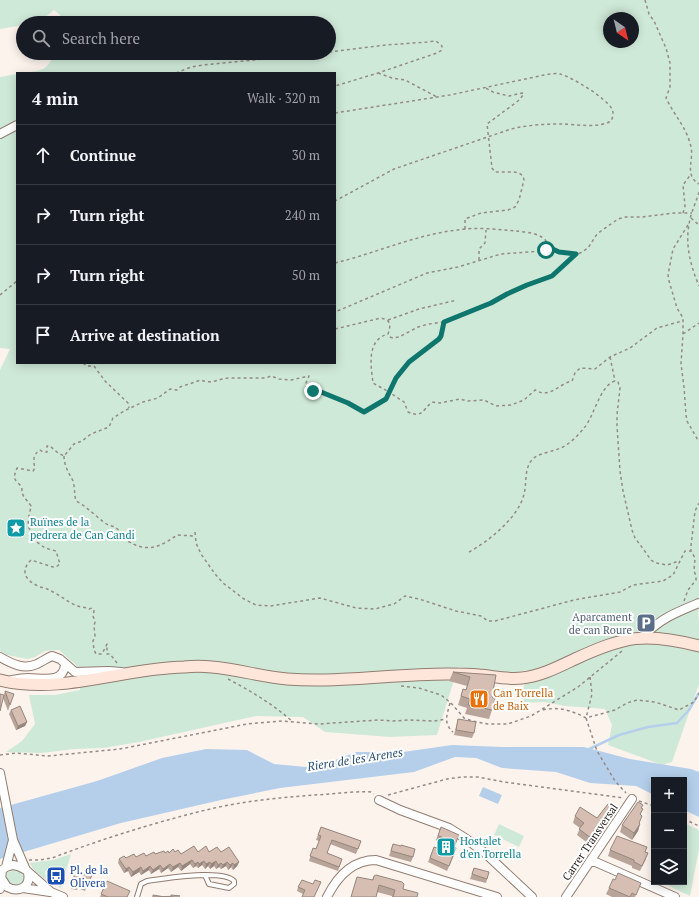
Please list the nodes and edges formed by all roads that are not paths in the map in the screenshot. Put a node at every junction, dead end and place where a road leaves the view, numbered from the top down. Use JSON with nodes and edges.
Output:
{"nodes":[{"id":1,"x":16,"y":126,"type":"edge"},
{"id":2,"x":0,"y":134,"type":"edge"},
{"id":3,"x":699,"y":603,"type":"edge"},
{"id":4,"x":643,"y":637,"type":"junction"},
{"id":5,"x":699,"y":646,"type":"edge"},
{"id":6,"x":0,"y":657,"type":"edge"},
{"id":7,"x":67,"y":666,"type":"junction"},
{"id":8,"x":126,"y":672,"type":"junction"},
{"id":9,"x":2,"y":680,"type":"edge"},
{"id":10,"x":64,"y":684,"type":"junction"},
{"id":11,"x":0,"y":773,"type":"edge"},
{"id":12,"x":632,"y":799,"type":"road end"},
{"id":13,"x":379,"y":800,"type":"road end"},
{"id":14,"x":12,"y":840,"type":"junction"},
{"id":15,"x":591,"y":860,"type":"junction"},
{"id":16,"x":27,"y":872,"type":"junction"},
{"id":17,"x":205,"y":875,"type":"junction"},
{"id":18,"x":2,"y":880,"type":"edge"},
{"id":19,"x":21,"y":889,"type":"junction"},
{"id":20,"x":51,"y":892,"type":"junction"},
{"id":21,"x":8,"y":897,"type":"edge"},
{"id":22,"x":63,"y":897,"type":"edge"},
{"id":23,"x":137,"y":897,"type":"edge"},
{"id":24,"x":327,"y":897,"type":"edge"},
{"id":25,"x":497,"y":897,"type":"edge"},
{"id":26,"x":532,"y":897,"type":"edge"},
{"id":27,"x":566,"y":897,"type":"edge"},
{"id":28,"x":675,"y":897,"type":"edge"}],
"edges":[{"from":1,"to":2,"type":"street"},
{"from":3,"to":4,"type":"street"},
{"from":4,"to":5,"type":"street"},
{"from":4,"to":8,"type":"street"},
{"from":6,"to":7,"type":"street"},
{"from":7,"to":8,"type":"street"},
{"from":7,"to":9,"type":"street"},
{"from":7,"to":10,"type":"street"},
{"from":8,"to":10,"type":"street"},
{"from":9,"to":10,"type":"street"},
{"from":11,"to":14,"type":"street"},
{"from":12,"to":15,"type":"street","name":"Carrer Transversal"},
{"from":13,"to":26,"type":"street"},
{"from":14,"to":16,"type":"street"},
{"from":14,"to":18,"type":"street"},
{"from":15,"to":27,"type":"street","name":"Carrer Transversal"},
{"from":15,"to":28,"type":"street"},
{"from":16,"to":18,"type":"street"},
{"from":16,"to":19,"type":"street"},
{"from":16,"to":20,"type":"street"},
{"from":17,"to":17,"type":"lane"},
{"from":17,"to":23,"type":"lane"},
{"from":18,"to":19,"type":"street"},
{"from":19,"to":20,"type":"street"},
{"from":19,"to":21,"type":"street"},
{"from":20,"to":22,"type":"street"},
{"from":24,"to":25,"type":"street"}]}
